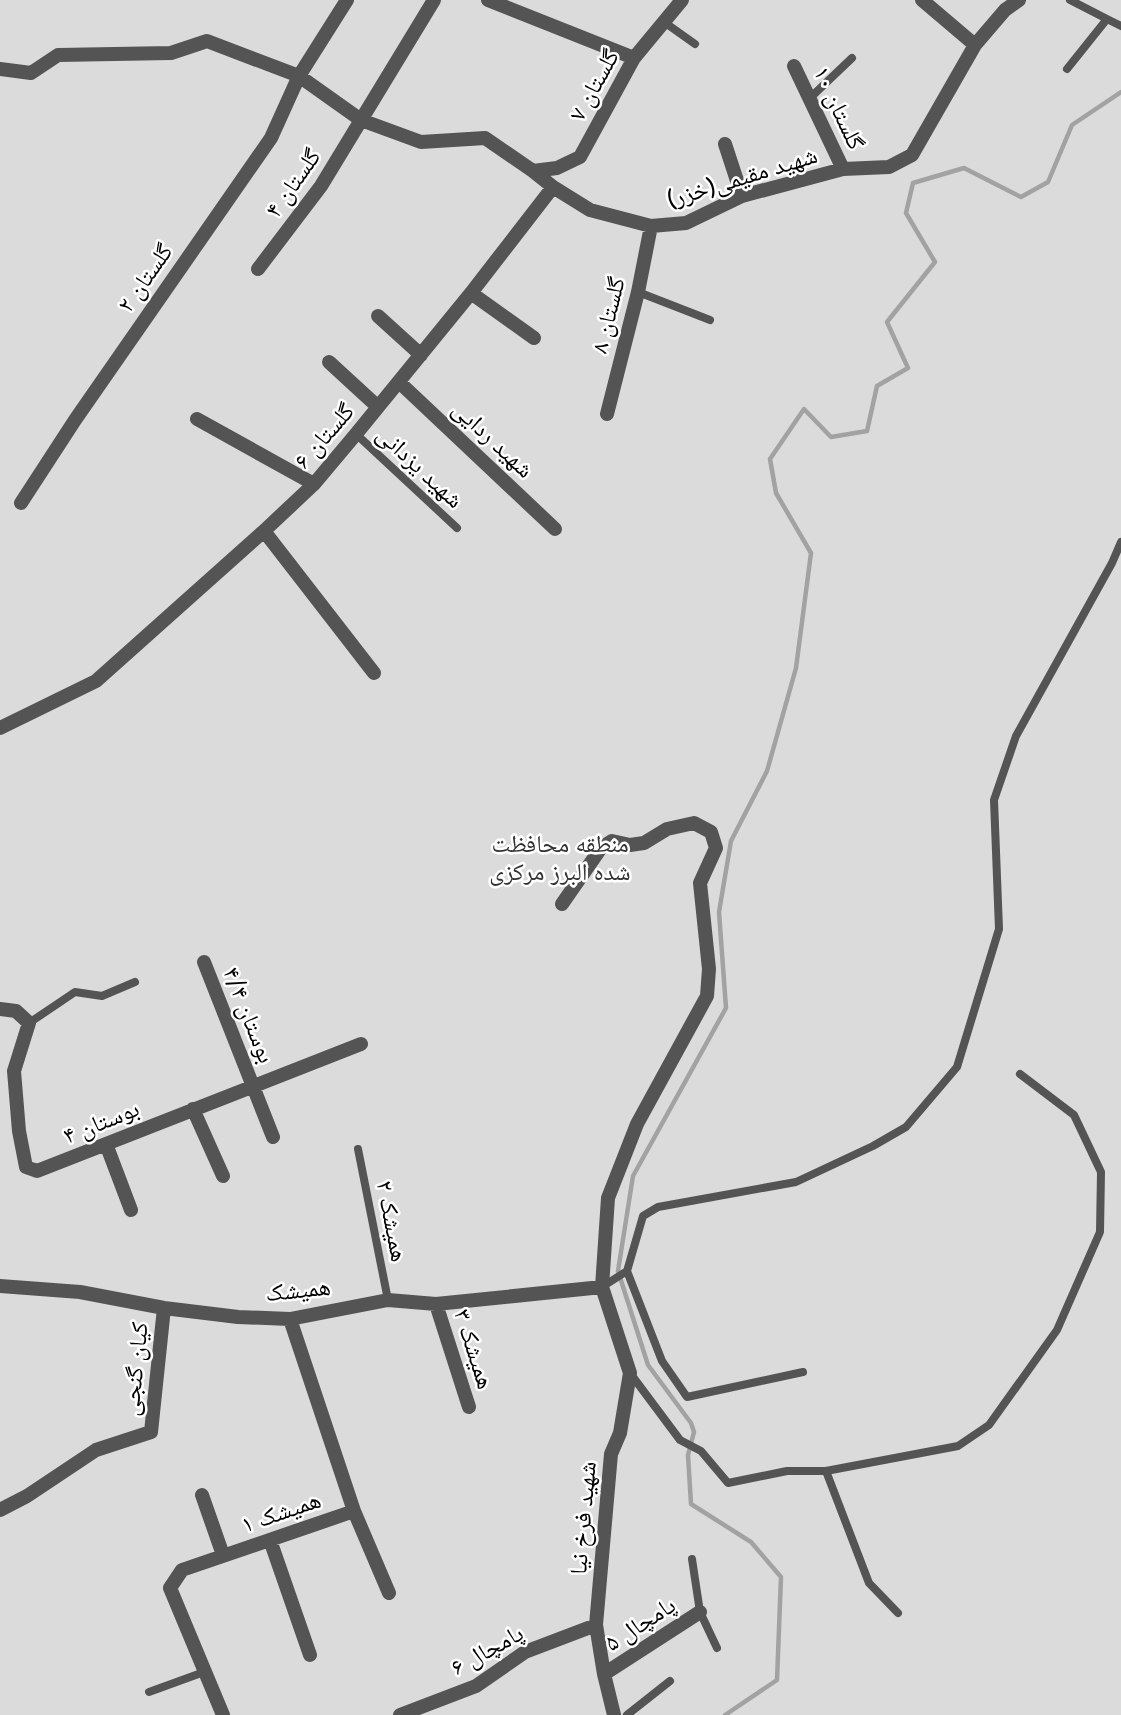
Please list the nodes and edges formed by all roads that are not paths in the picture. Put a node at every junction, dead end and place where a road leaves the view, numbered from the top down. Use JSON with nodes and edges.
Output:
{"nodes":[{"id":1,"x":346,"y":0,"type":"edge"},
{"id":2,"x":434,"y":0,"type":"edge"},
{"id":3,"x":488,"y":0,"type":"edge"},
{"id":4,"x":682,"y":0,"type":"edge"},
{"id":5,"x":922,"y":0,"type":"edge"},
{"id":6,"x":1019,"y":0,"type":"edge"},
{"id":7,"x":1070,"y":0,"type":"edge"},
{"id":8,"x":1107,"y":19,"type":"junction"},
{"id":9,"x":664,"y":22,"type":"junction"},
{"id":10,"x":1121,"y":26,"type":"edge"},
{"id":11,"x":695,"y":44,"type":"dead end"},
{"id":12,"x":975,"y":45,"type":"junction"},
{"id":13,"x":634,"y":58,"type":"junction"},
{"id":14,"x":852,"y":58,"type":"dead end"},
{"id":15,"x":794,"y":66,"type":"dead end"},
{"id":16,"x":0,"y":69,"type":"edge"},
{"id":17,"x":1067,"y":69,"type":"dead end"},
{"id":18,"x":299,"y":76,"type":"junction"},
{"id":19,"x":810,"y":98,"type":"junction"},
{"id":20,"x":361,"y":120,"type":"junction"},
{"id":21,"x":725,"y":144,"type":"dead end"},
{"id":22,"x":843,"y":169,"type":"junction"},
{"id":23,"x":533,"y":171,"type":"junction"},
{"id":24,"x":553,"y":187,"type":"junction"},
{"id":25,"x":742,"y":196,"type":"junction"},
{"id":26,"x":651,"y":226,"type":"junction"},
{"id":27,"x":258,"y":269,"type":"dead end"},
{"id":28,"x":638,"y":292,"type":"junction"},
{"id":29,"x":471,"y":293,"type":"junction"},
{"id":30,"x":378,"y":316,"type":"dead end"},
{"id":31,"x":710,"y":320,"type":"dead end"},
{"id":32,"x":534,"y":338,"type":"dead end"},
{"id":33,"x":421,"y":355,"type":"junction"},
{"id":34,"x":329,"y":362,"type":"dead end"},
{"id":35,"x":399,"y":382,"type":"junction"},
{"id":36,"x":378,"y":407,"type":"junction"},
{"id":37,"x":607,"y":414,"type":"dead end"},
{"id":38,"x":197,"y":419,"type":"dead end"},
{"id":39,"x":356,"y":434,"type":"junction"},
{"id":40,"x":314,"y":484,"type":"junction"},
{"id":41,"x":21,"y":503,"type":"dead end"},
{"id":42,"x":457,"y":528,"type":"dead end"},
{"id":43,"x":555,"y":529,"type":"dead end"},
{"id":44,"x":264,"y":531,"type":"junction"},
{"id":45,"x":1121,"y":542,"type":"edge"},
{"id":46,"x":374,"y":673,"type":"dead end"},
{"id":47,"x":0,"y":728,"type":"edge"},
{"id":48,"x":562,"y":904,"type":"dead end"},
{"id":49,"x":204,"y":962,"type":"dead end"},
{"id":50,"x":135,"y":982,"type":"dead end"},
{"id":51,"x":0,"y":1009,"type":"edge"},
{"id":52,"x":29,"y":1023,"type":"junction"},
{"id":53,"x":361,"y":1044,"type":"dead end"},
{"id":54,"x":1020,"y":1073,"type":"dead end"},
{"id":55,"x":253,"y":1086,"type":"junction"},
{"id":56,"x":193,"y":1109,"type":"junction"},
{"id":57,"x":274,"y":1136,"type":"dead end"},
{"id":58,"x":106,"y":1144,"type":"junction"},
{"id":59,"x":358,"y":1149,"type":"dead end"},
{"id":60,"x":223,"y":1176,"type":"dead end"},
{"id":61,"x":131,"y":1210,"type":"dead end"},
{"id":62,"x":627,"y":1271,"type":"junction"},
{"id":63,"x":606,"y":1285,"type":"junction"},
{"id":64,"x":0,"y":1286,"type":"edge"},
{"id":65,"x":388,"y":1300,"type":"junction"},
{"id":66,"x":436,"y":1304,"type":"junction"},
{"id":67,"x":164,"y":1308,"type":"junction"},
{"id":68,"x":290,"y":1319,"type":"junction"},
{"id":69,"x":803,"y":1372,"type":"dead end"},
{"id":70,"x":630,"y":1373,"type":"junction"},
{"id":71,"x":469,"y":1407,"type":"dead end"},
{"id":72,"x":826,"y":1471,"type":"junction"},
{"id":73,"x":202,"y":1495,"type":"dead end"},
{"id":74,"x":0,"y":1510,"type":"edge"},
{"id":75,"x":354,"y":1511,"type":"junction"},
{"id":76,"x":270,"y":1540,"type":"junction"},
{"id":77,"x":223,"y":1555,"type":"junction"},
{"id":78,"x":692,"y":1559,"type":"dead end"},
{"id":79,"x":388,"y":1593,"type":"dead end"},
{"id":80,"x":700,"y":1612,"type":"junction"},
{"id":81,"x":898,"y":1613,"type":"dead end"},
{"id":82,"x":596,"y":1625,"type":"junction"},
{"id":83,"x":718,"y":1648,"type":"dead end"},
{"id":84,"x":310,"y":1655,"type":"dead end"},
{"id":85,"x":204,"y":1672,"type":"junction"},
{"id":86,"x":604,"y":1674,"type":"junction"},
{"id":87,"x":670,"y":1681,"type":"dead end"},
{"id":88,"x":149,"y":1692,"type":"dead end"},
{"id":89,"x":223,"y":1715,"type":"edge"},
{"id":90,"x":400,"y":1715,"type":"edge"},
{"id":91,"x":614,"y":1715,"type":"edge"},
{"id":92,"x":627,"y":1715,"type":"edge"}],
"edges":[{"from":1,"to":18,"type":"street","name":"گلستان ۲"},
{"from":2,"to":20,"type":"street","name":"گلستان ۴"},
{"from":3,"to":13,"type":"street"},
{"from":4,"to":9,"type":"street","name":"گلستان ۷"},
{"from":5,"to":12,"type":"street"},
{"from":6,"to":12,"type":"street","name":"شهید مقیمی(‌خزر)"},
{"from":7,"to":8,"type":"lane"},
{"from":8,"to":10,"type":"lane"},
{"from":8,"to":17,"type":"lane"},
{"from":9,"to":11,"type":"lane"},
{"from":9,"to":13,"type":"street","name":"گلستان ۷"},
{"from":12,"to":22,"type":"street","name":"شهید مقیمی(‌خزر)"},
{"from":13,"to":23,"type":"street","name":"گلستان ۷"},
{"from":14,"to":19,"type":"lane"},
{"from":15,"to":19,"type":"street","name":"گلستان ۱۰"},
{"from":16,"to":18,"type":"street"},
{"from":18,"to":20,"type":"street"},
{"from":18,"to":41,"type":"street","name":"گلستان ۲"},
{"from":19,"to":22,"type":"street","name":"گلستان ۱۰"},
{"from":20,"to":23,"type":"street","name":"شهید مقیمی(‌خزر)"},
{"from":20,"to":27,"type":"street","name":"گلستان ۴"},
{"from":21,"to":25,"type":"street"},
{"from":22,"to":25,"type":"street","name":"شهید مقیمی(‌خزر)"},
{"from":23,"to":24,"type":"street","name":"شهید مقیمی(‌خزر)"},
{"from":24,"to":26,"type":"street","name":"شهید مقیمی(‌خزر)"},
{"from":24,"to":29,"type":"street","name":"گلستان ۶"},
{"from":25,"to":26,"type":"street","name":"شهید مقیمی(‌خزر)"},
{"from":26,"to":28,"type":"street","name":"گلستان ۸"},
{"from":28,"to":31,"type":"lane"},
{"from":28,"to":37,"type":"street","name":"گلستان ۸"},
{"from":29,"to":32,"type":"street"},
{"from":29,"to":33,"type":"street","name":"گلستان ۶"},
{"from":30,"to":33,"type":"street"},
{"from":33,"to":35,"type":"street","name":"گلستان ۶"},
{"from":34,"to":36,"type":"street"},
{"from":35,"to":36,"type":"street","name":"گلستان ۶"},
{"from":35,"to":43,"type":"street","name":"شهید ردایی"},
{"from":36,"to":39,"type":"street","name":"گلستان ۶"},
{"from":38,"to":40,"type":"street"},
{"from":39,"to":40,"type":"street","name":"گلستان ۶"},
{"from":39,"to":42,"type":"lane","name":"شهید یزدانی"},
{"from":40,"to":44,"type":"street","name":"گلستان ۶"},
{"from":44,"to":46,"type":"street"},
{"from":44,"to":47,"type":"street","name":"گلستان ۶"},
{"from":45,"to":62,"type":"lane"},
{"from":48,"to":63,"type":"street"},
{"from":49,"to":55,"type":"street","name":"بوستان ۴/۴"},
{"from":50,"to":52,"type":"lane"},
{"from":51,"to":52,"type":"street"},
{"from":52,"to":58,"type":"street","name":"بوستان ۴"},
{"from":53,"to":55,"type":"street","name":"بوستان ۴"},
{"from":54,"to":72,"type":"lane"},
{"from":55,"to":56,"type":"street","name":"بوستان ۴"},
{"from":55,"to":57,"type":"street","name":"بوستان ۴/۴"},
{"from":56,"to":58,"type":"street","name":"بوستان ۴"},
{"from":56,"to":60,"type":"street"},
{"from":58,"to":61,"type":"street"},
{"from":59,"to":65,"type":"lane","name":"همیشک ۲"},
{"from":62,"to":63,"type":"lane"},
{"from":62,"to":69,"type":"lane"},
{"from":63,"to":66,"type":"street","name":"همیشک"},
{"from":63,"to":70,"type":"street","name":"شهید فرخ نیا"},
{"from":64,"to":67,"type":"street","name":"همیشک"},
{"from":65,"to":66,"type":"street","name":"همیشک"},
{"from":65,"to":68,"type":"street","name":"همیشک"},
{"from":66,"to":71,"type":"street","name":"همیشک ۳"},
{"from":67,"to":68,"type":"street","name":"همیشک"},
{"from":67,"to":74,"type":"street","name":"کیان گنجی"},
{"from":68,"to":75,"type":"street","name":"همیشک ۱"},
{"from":70,"to":72,"type":"lane"},
{"from":70,"to":82,"type":"street","name":"شهید فرخ نیا"},
{"from":72,"to":81,"type":"lane"},
{"from":73,"to":77,"type":"street"},
{"from":75,"to":76,"type":"street","name":"همیشک ۱"},
{"from":75,"to":79,"type":"street"},
{"from":76,"to":77,"type":"street","name":"همیشک ۱"},
{"from":76,"to":84,"type":"street"},
{"from":77,"to":85,"type":"street","name":"همیشک ۱"},
{"from":78,"to":80,"type":"lane"},
{"from":80,"to":83,"type":"lane"},
{"from":80,"to":86,"type":"street","name":"پامچال ۵"},
{"from":82,"to":86,"type":"street","name":"شهید فرخ نیا"},
{"from":82,"to":90,"type":"street","name":"پامچال ۶"},
{"from":85,"to":88,"type":"lane"},
{"from":85,"to":89,"type":"street","name":"همیشک ۱"},
{"from":86,"to":91,"type":"street","name":"شهید فرخ نیا"},
{"from":87,"to":92,"type":"lane"}]}
